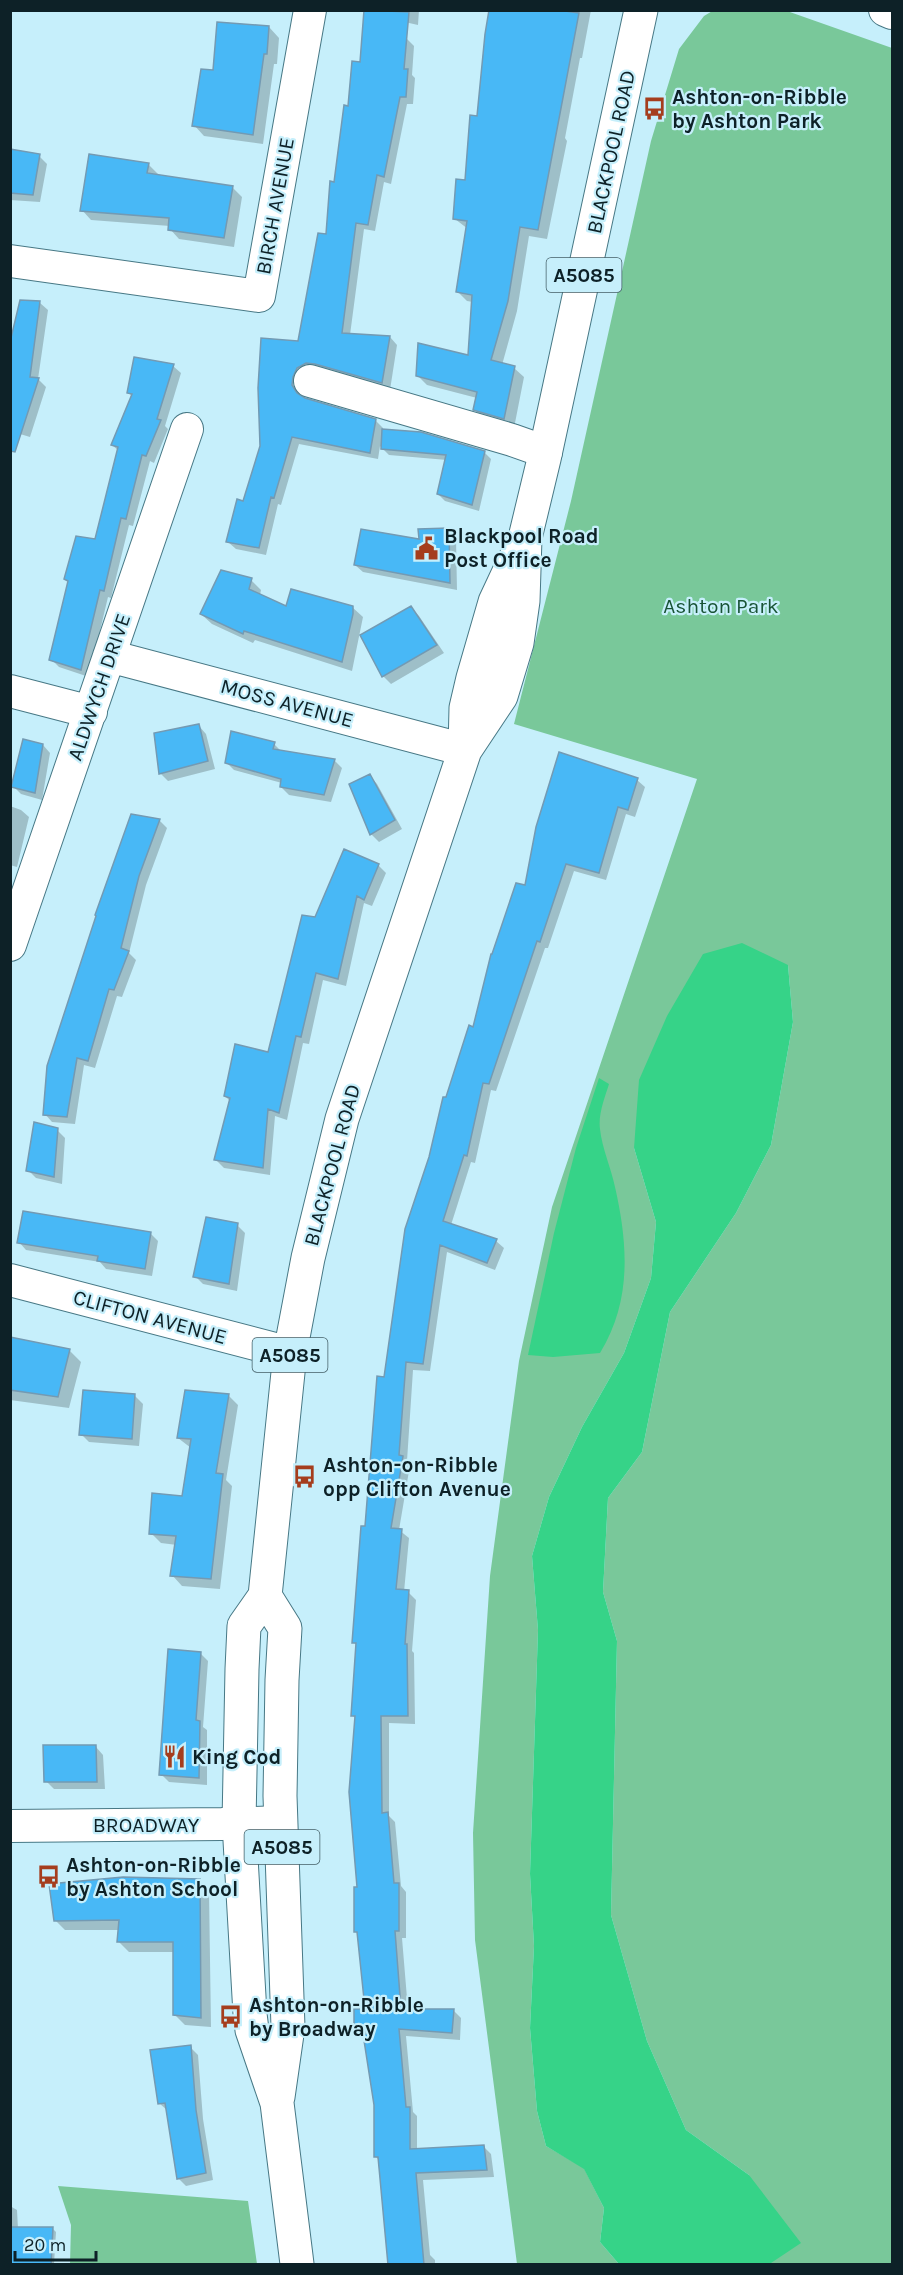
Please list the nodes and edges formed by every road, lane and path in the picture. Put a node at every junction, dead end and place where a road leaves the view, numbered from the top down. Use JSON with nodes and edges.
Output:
{"nodes":[{"id":1,"x":309,"y":10,"type":"edge"},
{"id":2,"x":642,"y":10,"type":"edge"},
{"id":3,"x":885,"y":10,"type":"edge"},
{"id":4,"x":892,"y":13,"type":"edge"},
{"id":5,"x":10,"y":261,"type":"edge"},
{"id":6,"x":310,"y":381,"type":"dead end"},
{"id":7,"x":187,"y":429,"type":"dead end"},
{"id":8,"x":546,"y":452,"type":"junction"},
{"id":9,"x":109,"y":656,"type":"junction"},
{"id":10,"x":10,"y":691,"type":"edge"},
{"id":11,"x":91,"y":712,"type":"junction"},
{"id":12,"x":465,"y":750,"type":"junction"},
{"id":13,"x":10,"y":945,"type":"edge"},
{"id":14,"x":10,"y":1280,"type":"edge"},
{"id":15,"x":290,"y":1353,"type":"junction"},
{"id":16,"x":266,"y":1596,"type":"junction"},
{"id":17,"x":281,"y":1822,"type":"junction"},
{"id":18,"x":239,"y":1823,"type":"junction"},
{"id":19,"x":10,"y":1826,"type":"edge"},
{"id":20,"x":277,"y":2103,"type":"junction"},
{"id":21,"x":297,"y":2265,"type":"edge"}],
"edges":[{"from":1,"to":5,"type":"street","name":"BIRCH AVENUE"},
{"from":2,"to":8,"type":"highway","name":"BLACKPOOL ROAD","number":"A5085"},
{"from":3,"to":4,"type":"street"},
{"from":6,"to":8,"type":"street"},
{"from":7,"to":9,"type":"street","name":"ALDWYCH DRIVE"},
{"from":8,"to":12,"type":"highway","name":"BLACKPOOL ROAD","number":"A5085"},
{"from":9,"to":11,"type":"street","name":"ALDWYCH DRIVE"},
{"from":9,"to":12,"type":"street","name":"MOSS AVENUE"},
{"from":10,"to":11,"type":"street"},
{"from":11,"to":13,"type":"street","name":"ALDWYCH DRIVE"},
{"from":12,"to":15,"type":"highway","name":"BLACKPOOL ROAD","number":"A5085"},
{"from":14,"to":15,"type":"street","name":"CLIFTON AVENUE"},
{"from":15,"to":16,"type":"highway","name":"BLACKPOOL ROAD","number":"A5085"},
{"from":16,"to":17,"type":"highway","number":"A5085"},
{"from":16,"to":18,"type":"highway","number":"A5085"},
{"from":17,"to":18,"type":"street","name":"BROADWAY"},
{"from":17,"to":20,"type":"highway","number":"A5085"},
{"from":18,"to":19,"type":"street","name":"BROADWAY"},
{"from":18,"to":20,"type":"highway","number":"A5085"},
{"from":20,"to":21,"type":"highway","number":"A5085"}]}
